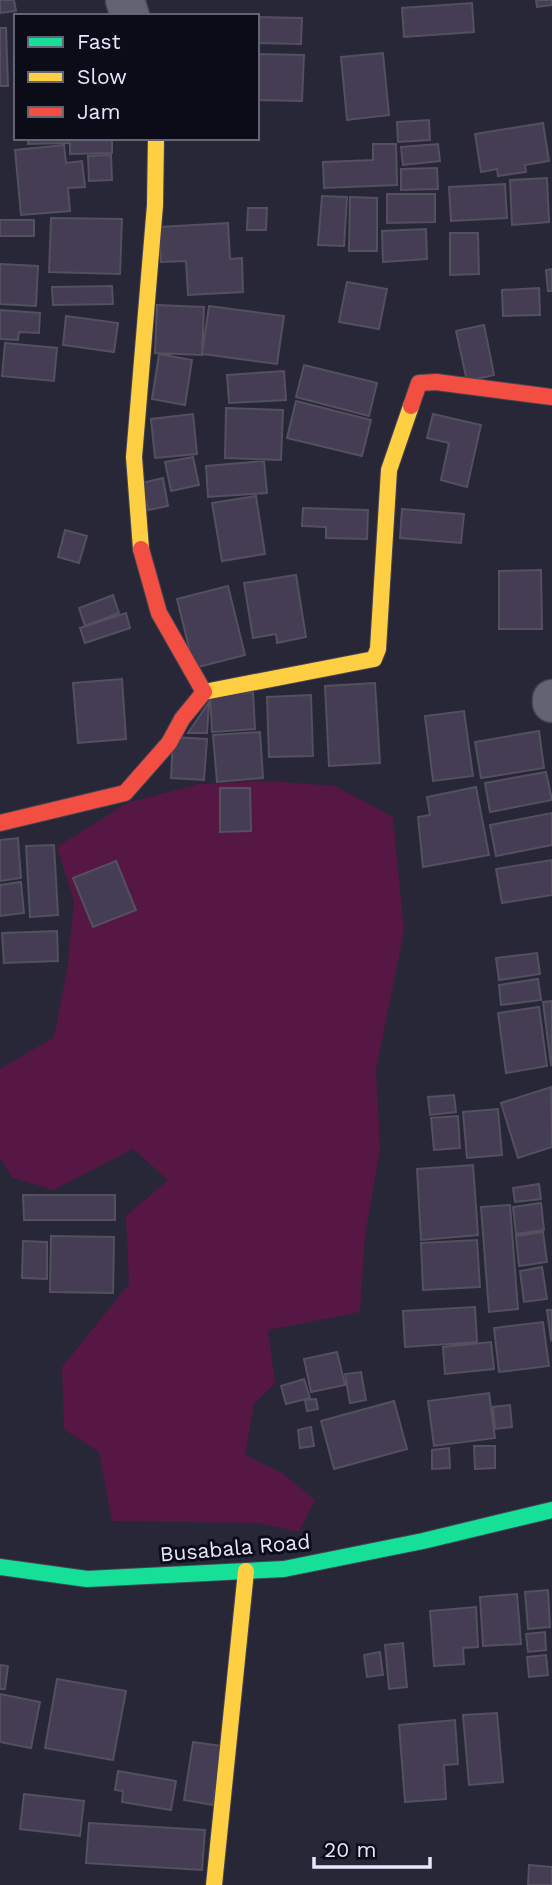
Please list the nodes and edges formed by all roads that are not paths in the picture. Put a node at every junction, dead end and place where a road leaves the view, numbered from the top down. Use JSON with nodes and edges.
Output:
{"nodes":[{"id":1,"x":156,"y":140,"type":"edge"},
{"id":2,"x":552,"y":397,"type":"edge"},
{"id":3,"x":204,"y":692,"type":"junction"},
{"id":4,"x":0,"y":823,"type":"edge"},
{"id":5,"x":552,"y":1510,"type":"edge"},
{"id":6,"x":0,"y":1567,"type":"edge"},
{"id":7,"x":246,"y":1571,"type":"junction"},
{"id":8,"x":214,"y":1885,"type":"edge"}],
"edges":[{"from":1,"to":3,"type":"street"},
{"from":2,"to":3,"type":"street"},
{"from":3,"to":4,"type":"street"},
{"from":5,"to":7,"type":"street","name":"Busabala Road"},
{"from":6,"to":7,"type":"street","name":"Busabala Road"},
{"from":7,"to":8,"type":"street"}]}
